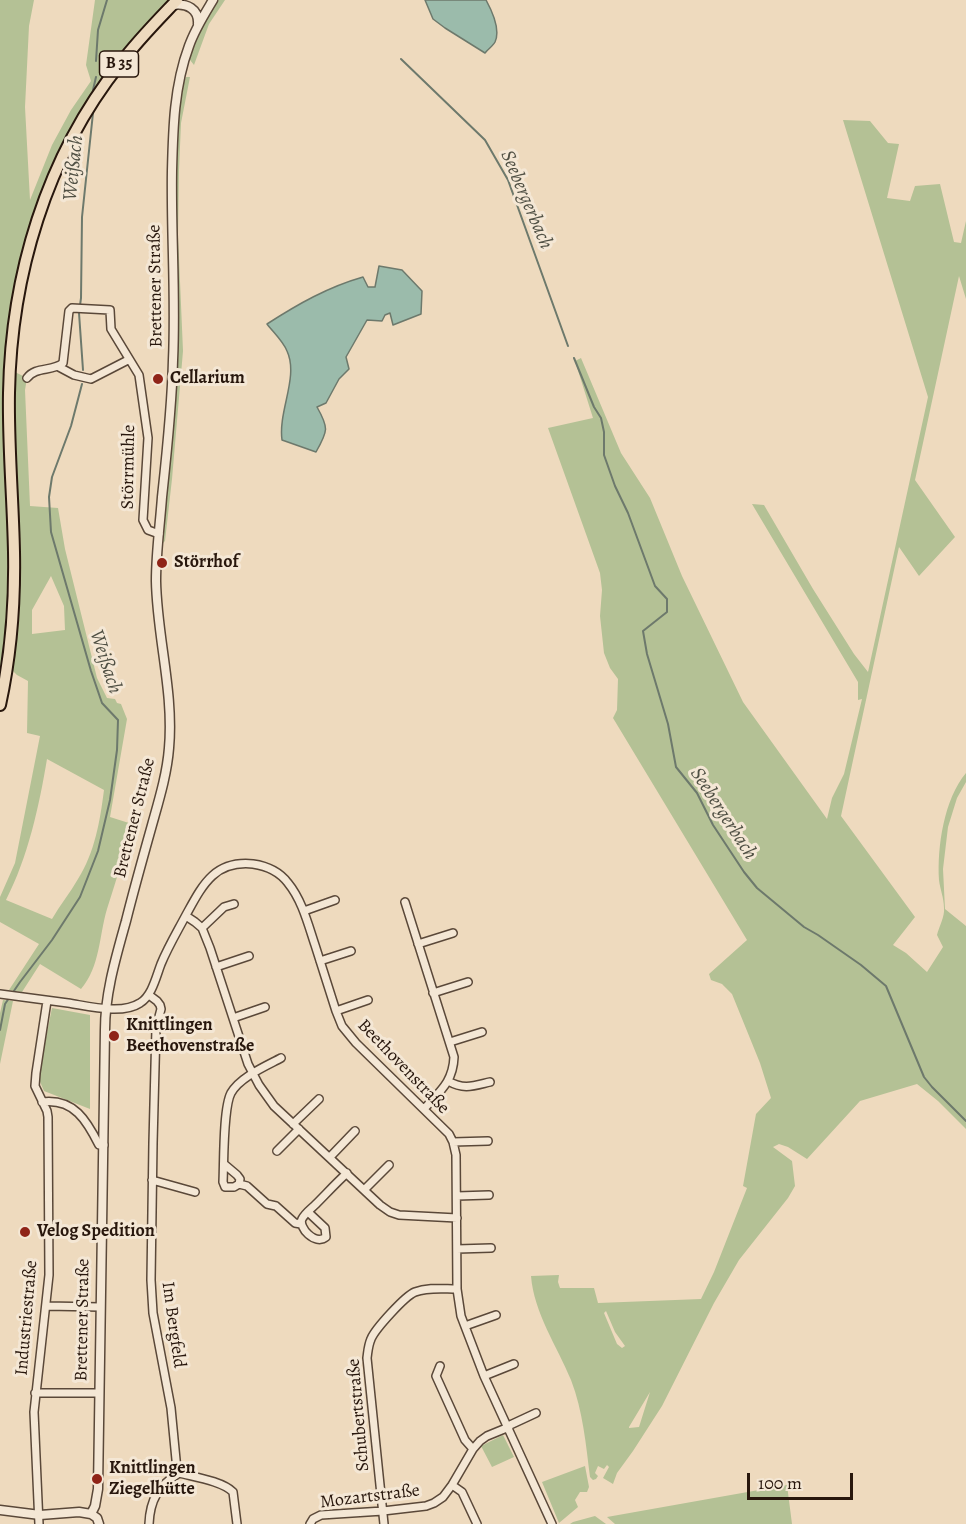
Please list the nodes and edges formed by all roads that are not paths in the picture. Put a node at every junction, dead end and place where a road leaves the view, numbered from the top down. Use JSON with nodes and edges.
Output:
{"nodes":[{"id":1,"x":206,"y":0,"type":"edge"},
{"id":2,"x":213,"y":0,"type":"edge"},
{"id":3,"x":175,"y":2,"type":"edge"},
{"id":4,"x":206,"y":11,"type":"junction"},
{"id":5,"x":198,"y":25,"type":"junction"},
{"id":6,"x":129,"y":360,"type":"junction"},
{"id":7,"x":59,"y":367,"type":"junction"},
{"id":8,"x":27,"y":378,"type":"dead end"},
{"id":9,"x":159,"y":534,"type":"junction"},
{"id":10,"x":0,"y":705,"type":"edge"},
{"id":11,"x":335,"y":900,"type":"dead end"},
{"id":12,"x":405,"y":902,"type":"dead end"},
{"id":13,"x":234,"y":904,"type":"dead end"},
{"id":14,"x":303,"y":911,"type":"junction"},
{"id":15,"x":186,"y":916,"type":"junction"},
{"id":16,"x":202,"y":928,"type":"junction"},
{"id":17,"x":453,"y":933,"type":"dead end"},
{"id":18,"x":418,"y":944,"type":"junction"},
{"id":19,"x":351,"y":951,"type":"dead end"},
{"id":20,"x":249,"y":956,"type":"dead end"},
{"id":21,"x":320,"y":961,"type":"junction"},
{"id":22,"x":216,"y":967,"type":"junction"},
{"id":23,"x":468,"y":982,"type":"dead end"},
{"id":24,"x":434,"y":993,"type":"junction"},
{"id":25,"x":2,"y":994,"type":"edge"},
{"id":26,"x":149,"y":994,"type":"junction"},
{"id":27,"x":47,"y":1000,"type":"junction"},
{"id":28,"x":368,"y":1000,"type":"dead end"},
{"id":29,"x":265,"y":1007,"type":"dead end"},
{"id":30,"x":106,"y":1009,"type":"junction"},
{"id":31,"x":336,"y":1011,"type":"junction"},
{"id":32,"x":233,"y":1018,"type":"junction"},
{"id":33,"x":483,"y":1032,"type":"dead end"},
{"id":34,"x":450,"y":1042,"type":"junction"},
{"id":35,"x":281,"y":1058,"type":"dead end"},
{"id":36,"x":252,"y":1074,"type":"junction"},
{"id":37,"x":448,"y":1081,"type":"junction"},
{"id":38,"x":490,"y":1082,"type":"dead end"},
{"id":39,"x":320,"y":1099,"type":"dead end"},
{"id":40,"x":42,"y":1102,"type":"junction"},
{"id":41,"x":424,"y":1109,"type":"junction"},
{"id":42,"x":296,"y":1126,"type":"junction"},
{"id":43,"x":355,"y":1131,"type":"dead end"},
{"id":44,"x":488,"y":1141,"type":"dead end"},
{"id":45,"x":453,"y":1142,"type":"junction"},
{"id":46,"x":104,"y":1145,"type":"junction"},
{"id":47,"x":278,"y":1151,"type":"dead end"},
{"id":48,"x":330,"y":1157,"type":"junction"},
{"id":49,"x":224,"y":1164,"type":"junction"},
{"id":50,"x":389,"y":1165,"type":"dead end"},
{"id":51,"x":347,"y":1173,"type":"junction"},
{"id":52,"x":152,"y":1180,"type":"junction"},
{"id":53,"x":239,"y":1184,"type":"junction"},
{"id":54,"x":364,"y":1190,"type":"junction"},
{"id":55,"x":195,"y":1192,"type":"dead end"},
{"id":56,"x":489,"y":1195,"type":"dead end"},
{"id":57,"x":457,"y":1196,"type":"junction"},
{"id":58,"x":308,"y":1212,"type":"junction"},
{"id":59,"x":457,"y":1218,"type":"junction"},
{"id":60,"x":301,"y":1224,"type":"junction"},
{"id":61,"x":490,"y":1248,"type":"dead end"},
{"id":62,"x":457,"y":1249,"type":"junction"},
{"id":63,"x":457,"y":1289,"type":"junction"},
{"id":64,"x":46,"y":1306,"type":"junction"},
{"id":65,"x":100,"y":1307,"type":"junction"},
{"id":66,"x":496,"y":1315,"type":"dead end"},
{"id":67,"x":465,"y":1326,"type":"junction"},
{"id":68,"x":514,"y":1364,"type":"dead end"},
{"id":69,"x":440,"y":1366,"type":"dead end"},
{"id":70,"x":484,"y":1376,"type":"junction"},
{"id":71,"x":35,"y":1393,"type":"junction"},
{"id":72,"x":99,"y":1393,"type":"junction"},
{"id":73,"x":536,"y":1413,"type":"dead end"},
{"id":74,"x":508,"y":1426,"type":"junction"},
{"id":75,"x":473,"y":1449,"type":"junction"},
{"id":76,"x":179,"y":1473,"type":"junction"},
{"id":77,"x":452,"y":1485,"type":"junction"},
{"id":78,"x":0,"y":1510,"type":"edge"},
{"id":79,"x":383,"y":1511,"type":"junction"},
{"id":80,"x":91,"y":1514,"type":"junction"},
{"id":81,"x":40,"y":1520,"type":"edge"},
{"id":82,"x":236,"y":1521,"type":"edge"},
{"id":83,"x":228,"y":1523,"type":"edge"},
{"id":84,"x":99,"y":1524,"type":"edge"},
{"id":85,"x":149,"y":1524,"type":"edge"},
{"id":86,"x":310,"y":1524,"type":"edge"},
{"id":87,"x":384,"y":1524,"type":"edge"},
{"id":88,"x":477,"y":1524,"type":"edge"},
{"id":89,"x":552,"y":1524,"type":"edge"}],
"edges":[{"from":1,"to":4,"type":"street"},
{"from":2,"to":4,"type":"street","name":"Brettener Straße"},
{"from":3,"to":5,"type":"street"},
{"from":3,"to":10,"type":"main road","number":"B 35"},
{"from":4,"to":5,"type":"street","name":"Brettener Straße"},
{"from":5,"to":9,"type":"street","name":"Brettener Straße"},
{"from":6,"to":7,"type":"street"},
{"from":6,"to":7,"type":"street","name":"Störrmühle"},
{"from":6,"to":9,"type":"street","name":"Störrmühle"},
{"from":7,"to":8,"type":"street"},
{"from":9,"to":30,"type":"street","name":"Brettener Straße"},
{"from":11,"to":14,"type":"street"},
{"from":12,"to":18,"type":"street"},
{"from":13,"to":16,"type":"street"},
{"from":14,"to":15,"type":"street","name":"Beethovenstraße"},
{"from":14,"to":21,"type":"street","name":"Beethovenstraße"},
{"from":15,"to":16,"type":"street"},
{"from":15,"to":26,"type":"street","name":"Beethovenstraße"},
{"from":16,"to":22,"type":"street"},
{"from":17,"to":18,"type":"street"},
{"from":18,"to":24,"type":"street"},
{"from":19,"to":21,"type":"street"},
{"from":20,"to":22,"type":"street"},
{"from":21,"to":31,"type":"street","name":"Beethovenstraße"},
{"from":22,"to":32,"type":"street"},
{"from":23,"to":24,"type":"street"},
{"from":24,"to":34,"type":"street"},
{"from":25,"to":27,"type":"street"},
{"from":26,"to":30,"type":"street"},
{"from":26,"to":52,"type":"street","name":"Im Bergfeld"},
{"from":27,"to":30,"type":"street"},
{"from":27,"to":40,"type":"street","name":"Industriestraße"},
{"from":28,"to":31,"type":"street","name":"Beethovenstraße"},
{"from":29,"to":32,"type":"street"},
{"from":30,"to":46,"type":"street","name":"Brettener Straße"},
{"from":31,"to":41,"type":"street","name":"Beethovenstraße"},
{"from":32,"to":36,"type":"street"},
{"from":33,"to":34,"type":"street"},
{"from":34,"to":37,"type":"street"},
{"from":35,"to":36,"type":"street"},
{"from":36,"to":42,"type":"street"},
{"from":36,"to":49,"type":"street"},
{"from":37,"to":38,"type":"street"},
{"from":37,"to":41,"type":"street"},
{"from":39,"to":42,"type":"street"},
{"from":40,"to":46,"type":"street"},
{"from":40,"to":64,"type":"street","name":"Industriestraße"},
{"from":41,"to":45,"type":"street","name":"Beethovenstraße"},
{"from":42,"to":47,"type":"street"},
{"from":42,"to":48,"type":"street"},
{"from":43,"to":48,"type":"street"},
{"from":44,"to":45,"type":"street"},
{"from":45,"to":57,"type":"street"},
{"from":46,"to":65,"type":"street","name":"Brettener Straße"},
{"from":48,"to":51,"type":"street"},
{"from":49,"to":53,"type":"street"},
{"from":49,"to":53,"type":"street"},
{"from":50,"to":54,"type":"street"},
{"from":51,"to":54,"type":"street"},
{"from":51,"to":58,"type":"street"},
{"from":52,"to":55,"type":"street"},
{"from":52,"to":76,"type":"street","name":"Im Bergfeld"},
{"from":53,"to":60,"type":"street"},
{"from":54,"to":59,"type":"street"},
{"from":56,"to":57,"type":"street"},
{"from":57,"to":59,"type":"street"},
{"from":58,"to":60,"type":"street"},
{"from":58,"to":60,"type":"street"},
{"from":59,"to":62,"type":"street"},
{"from":61,"to":62,"type":"street"},
{"from":62,"to":63,"type":"street"},
{"from":63,"to":67,"type":"street"},
{"from":63,"to":79,"type":"street","name":"Schubertstraße"},
{"from":64,"to":65,"type":"street"},
{"from":64,"to":71,"type":"street","name":"Industriestraße"},
{"from":65,"to":72,"type":"street","name":"Brettener Straße"},
{"from":66,"to":67,"type":"street"},
{"from":67,"to":70,"type":"street"},
{"from":68,"to":70,"type":"street"},
{"from":69,"to":75,"type":"street"},
{"from":70,"to":74,"type":"street"},
{"from":71,"to":72,"type":"street","name":"Industriestraße"},
{"from":71,"to":81,"type":"street","name":"Industriestraße"},
{"from":72,"to":80,"type":"street","name":"Brettener Straße"},
{"from":73,"to":74,"type":"street"},
{"from":74,"to":75,"type":"street","name":"Mozartstraße"},
{"from":74,"to":89,"type":"street"},
{"from":75,"to":77,"type":"street","name":"Mozartstraße"},
{"from":76,"to":82,"type":"street"},
{"from":76,"to":85,"type":"street"},
{"from":77,"to":79,"type":"street","name":"Mozartstraße"},
{"from":77,"to":88,"type":"street"},
{"from":78,"to":81,"type":"street"},
{"from":79,"to":86,"type":"street","name":"Mozartstraße"},
{"from":79,"to":87,"type":"street","name":"Schubertstraße"},
{"from":80,"to":81,"type":"street"},
{"from":80,"to":84,"type":"street"},
{"from":82,"to":83,"type":"street"}]}
